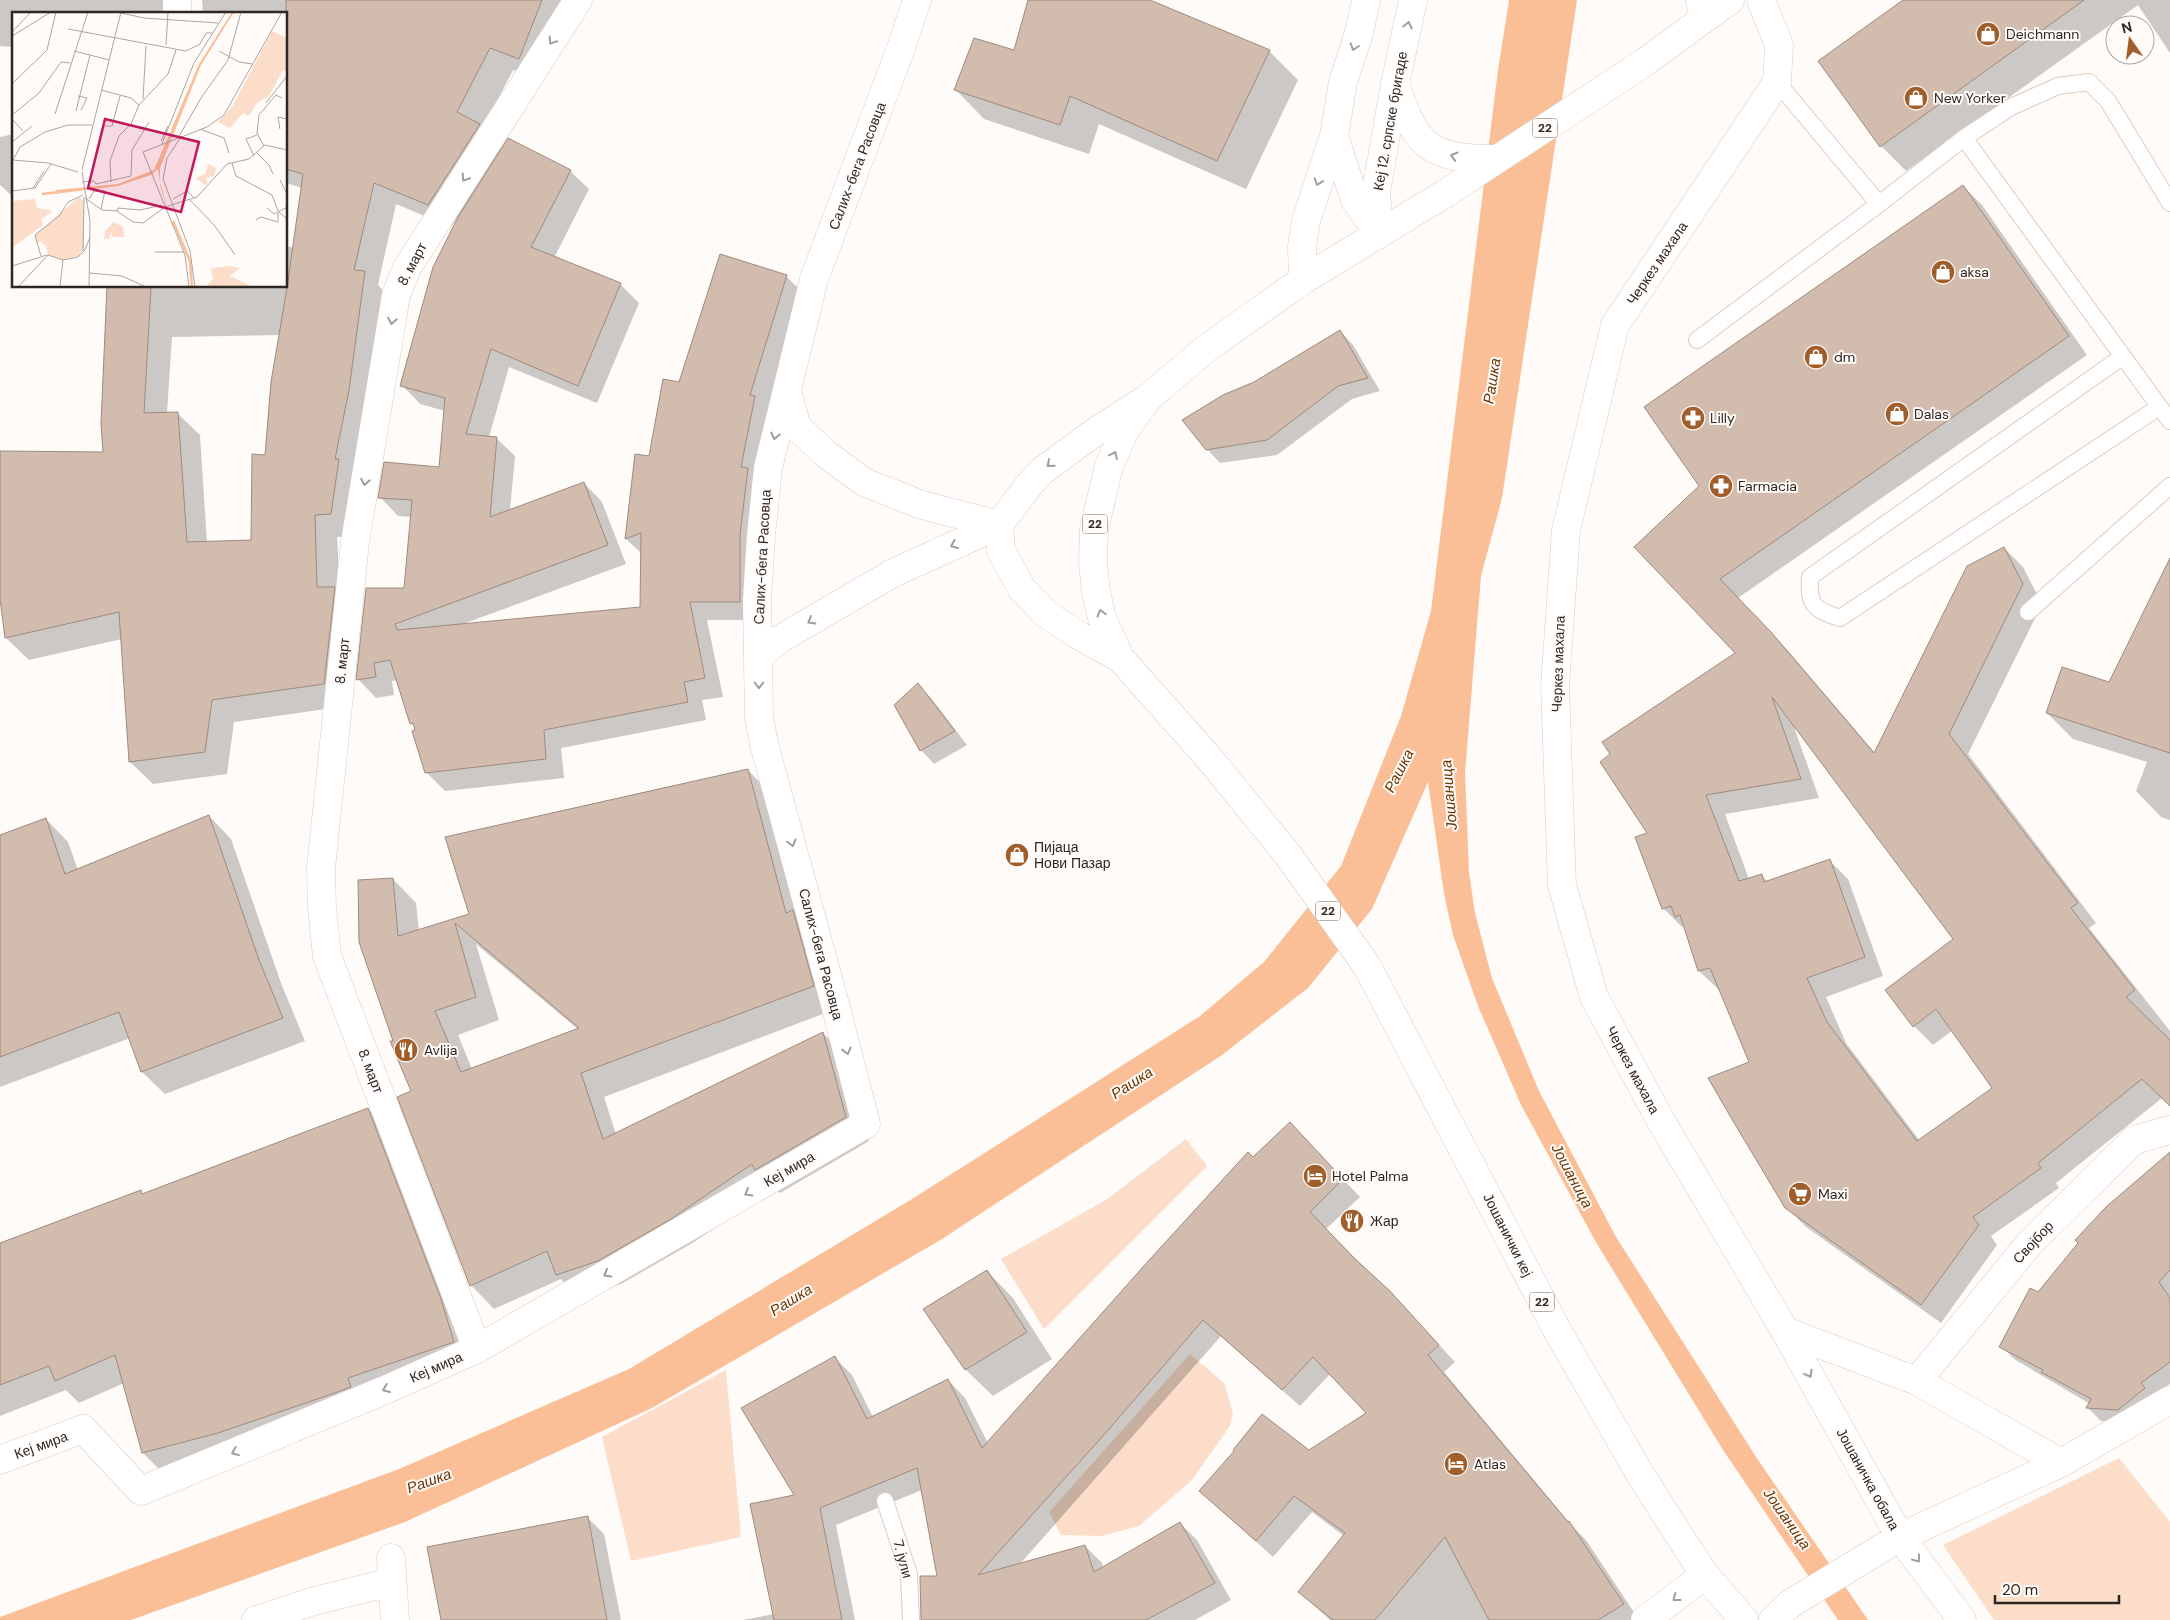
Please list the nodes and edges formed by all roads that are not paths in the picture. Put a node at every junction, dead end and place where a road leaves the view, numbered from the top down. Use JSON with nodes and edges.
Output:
{"nodes":[{"id":1,"x":578,"y":0,"type":"edge"},
{"id":2,"x":917,"y":0,"type":"edge"},
{"id":3,"x":1366,"y":0,"type":"edge"},
{"id":4,"x":1413,"y":0,"type":"edge"},
{"id":5,"x":1730,"y":0,"type":"edge"},
{"id":6,"x":1761,"y":0,"type":"edge"},
{"id":7,"x":1702,"y":10,"type":"edge"},
{"id":8,"x":1777,"y":82,"type":"junction"},
{"id":9,"x":1395,"y":84,"type":"junction"},
{"id":10,"x":1334,"y":136,"type":"junction"},
{"id":11,"x":1964,"y":138,"type":"junction"},
{"id":12,"x":1497,"y":160,"type":"junction"},
{"id":13,"x":2170,"y":203,"type":"edge"},
{"id":14,"x":1878,"y":204,"type":"junction"},
{"id":15,"x":1379,"y":234,"type":"junction"},
{"id":16,"x":1303,"y":280,"type":"junction"},
{"id":17,"x":1697,"y":340,"type":"dead end"},
{"id":18,"x":2122,"y":356,"type":"junction"},
{"id":19,"x":786,"y":389,"type":"junction"},
{"id":20,"x":1148,"y":398,"type":"junction"},
{"id":21,"x":2159,"y":407,"type":"junction"},
{"id":22,"x":2170,"y":422,"type":"edge"},
{"id":23,"x":2170,"y":486,"type":"edge"},
{"id":24,"x":999,"y":525,"type":"junction"},
{"id":25,"x":2028,"y":612,"type":"dead end"},
{"id":26,"x":759,"y":656,"type":"junction"},
{"id":27,"x":1120,"y":658,"type":"junction"},
{"id":28,"x":866,"y":1124,"type":"joint"},
{"id":29,"x":2170,"y":1130,"type":"edge"},
{"id":30,"x":1785,"y":1331,"type":"junction"},
{"id":31,"x":477,"y":1349,"type":"junction"},
{"id":32,"x":1917,"y":1381,"type":"junction"},
{"id":33,"x":2170,"y":1400,"type":"edge"},
{"id":34,"x":0,"y":1460,"type":"edge"},
{"id":35,"x":2061,"y":1463,"type":"junction"},
{"id":36,"x":885,"y":1501,"type":"dead end"},
{"id":37,"x":1900,"y":1537,"type":"junction"},
{"id":38,"x":1705,"y":1575,"type":"junction"},
{"id":39,"x":1781,"y":1612,"type":"edge"},
{"id":40,"x":256,"y":1620,"type":"edge"},
{"id":41,"x":395,"y":1620,"type":"edge"},
{"id":42,"x":912,"y":1620,"type":"edge"},
{"id":43,"x":1645,"y":1620,"type":"edge"},
{"id":44,"x":1744,"y":1620,"type":"edge"},
{"id":45,"x":1962,"y":1620,"type":"edge"}],
"edges":[{"from":1,"to":31,"type":"street","name":"8. март","one_way":true},
{"from":2,"to":19,"type":"street","name":"Салих-бега Расовца"},
{"from":3,"to":10,"type":"street","name":"Кеј 12. српске бригаде","one_way":true},
{"from":9,"to":4,"type":"street","name":"Кеј 12. српске бригаде","one_way":true},
{"from":5,"to":7,"type":"street","number":"22"},
{"from":6,"to":8,"type":"street"},
{"from":7,"to":12,"type":"street","number":"22"},
{"from":8,"to":14,"type":"lane"},
{"from":8,"to":30,"type":"street","name":"Черкез махала"},
{"from":12,"to":9,"type":"street","one_way":true},
{"from":9,"to":15,"type":"street","name":"Кеј 12. српске бригаде"},
{"from":10,"to":15,"type":"street","name":"Кеј 12. српске бригаде"},
{"from":10,"to":16,"type":"street","one_way":true},
{"from":11,"to":13,"type":"lane"},
{"from":11,"to":14,"type":"lane"},
{"from":11,"to":18,"type":"lane"},
{"from":12,"to":15,"type":"street","number":"22"},
{"from":14,"to":17,"type":"lane"},
{"from":15,"to":16,"type":"street","number":"22"},
{"from":16,"to":20,"type":"street","number":"22"},
{"from":18,"to":21,"type":"lane"},
{"from":18,"to":21,"type":"lane"},
{"from":19,"to":24,"type":"street"},
{"from":19,"to":26,"type":"street","name":"Салих-бега Расовца","one_way":true},
{"from":20,"to":24,"type":"street","number":"22","one_way":true},
{"from":27,"to":20,"type":"street","number":"22","one_way":true},
{"from":21,"to":22,"type":"lane"},
{"from":23,"to":25,"type":"lane"},
{"from":24,"to":26,"type":"street","one_way":true},
{"from":24,"to":27,"type":"street","number":"22"},
{"from":26,"to":28,"type":"street","name":"Салих-бега Расовца","one_way":true},
{"from":27,"to":38,"type":"street","name":"Јошанички кеј","number":"22"},
{"from":28,"to":31,"type":"street","name":"Кеј мира","one_way":true},
{"from":29,"to":32,"type":"street","name":"Својбор"},
{"from":30,"to":32,"type":"street"},
{"from":30,"to":37,"type":"street","name":"Јошаничка обала","one_way":true},
{"from":31,"to":34,"type":"street","name":"Кеј мира","one_way":true},
{"from":32,"to":35,"type":"street"},
{"from":33,"to":35,"type":"street"},
{"from":35,"to":37,"type":"street"},
{"from":36,"to":42,"type":"lane","name":"7. јули"},
{"from":37,"to":39,"type":"street"},
{"from":37,"to":45,"type":"street","name":"Јошаничка обала","one_way":true},
{"from":38,"to":43,"type":"street","one_way":true},
{"from":38,"to":44,"type":"street","name":"Јошанички кеј","number":"22"},
{"from":40,"to":41,"type":"street"}]}
